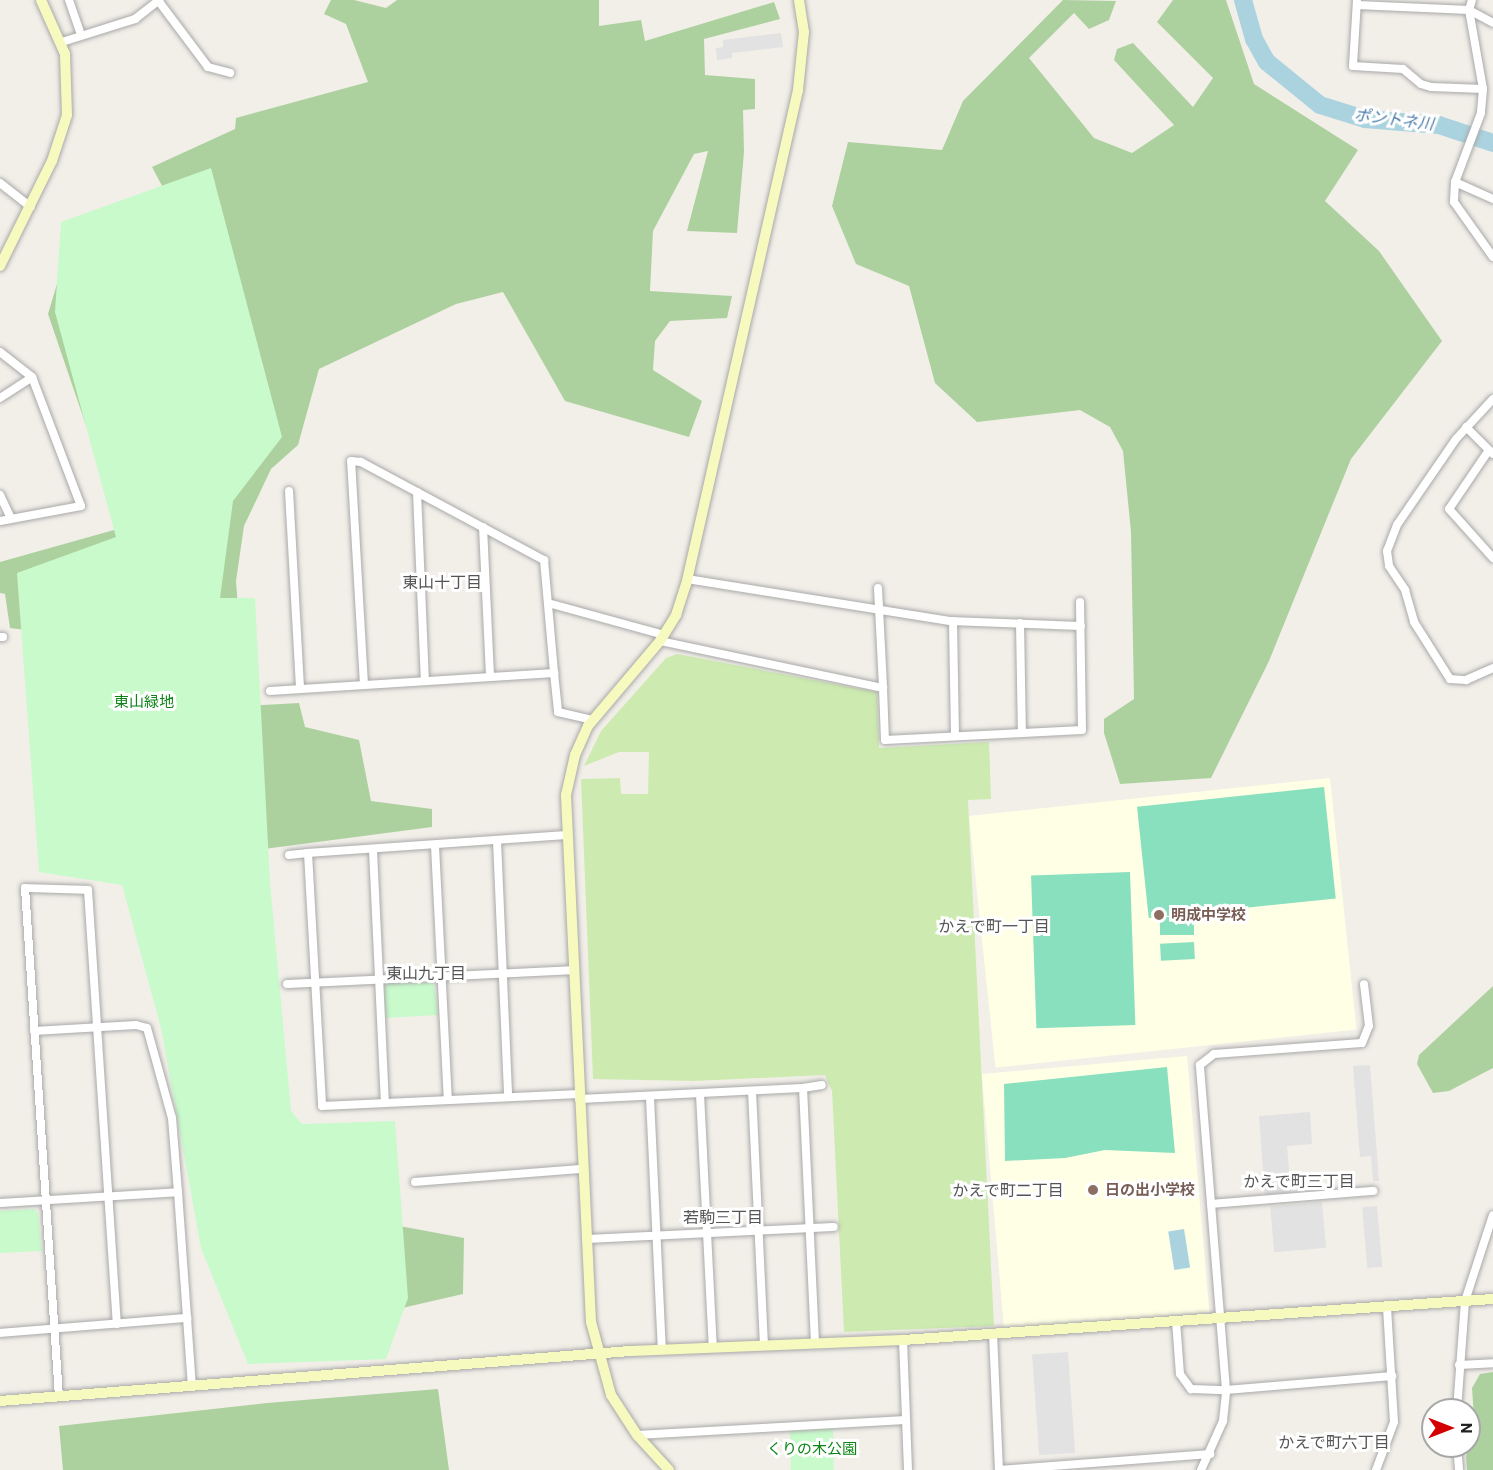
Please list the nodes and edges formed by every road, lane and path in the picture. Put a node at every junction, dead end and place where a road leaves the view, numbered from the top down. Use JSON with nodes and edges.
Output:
{"nodes":[{"id":1,"x":41,"y":0,"type":"edge"},
{"id":2,"x":69,"y":0,"type":"edge"},
{"id":3,"x":799,"y":0,"type":"edge"},
{"id":4,"x":1472,"y":0,"type":"edge"},
{"id":5,"x":160,"y":1,"type":"edge"},
{"id":6,"x":1357,"y":2,"type":"edge"},
{"id":7,"x":1469,"y":10,"type":"junction"},
{"id":8,"x":1493,"y":23,"type":"edge"},
{"id":9,"x":81,"y":35,"type":"junction"},
{"id":10,"x":62,"y":42,"type":"junction"},
{"id":11,"x":230,"y":73,"type":"dead end"},
{"id":12,"x":1484,"y":89,"type":"junction"},
{"id":13,"x":1455,"y":182,"type":"junction"},
{"id":14,"x":0,"y":183,"type":"edge"},
{"id":15,"x":1493,"y":199,"type":"edge"},
{"id":16,"x":31,"y":207,"type":"junction"},
{"id":17,"x":1493,"y":257,"type":"edge"},
{"id":18,"x":0,"y":266,"type":"edge"},
{"id":19,"x":0,"y":352,"type":"edge"},
{"id":20,"x":32,"y":377,"type":"junction"},
{"id":21,"x":0,"y":398,"type":"edge"},
{"id":22,"x":1493,"y":399,"type":"edge"},
{"id":23,"x":1466,"y":427,"type":"junction"},
{"id":24,"x":1491,"y":452,"type":"edge"},
{"id":25,"x":289,"y":491,"type":"dead end"},
{"id":26,"x":417,"y":492,"type":"junction"},
{"id":27,"x":0,"y":495,"type":"edge"},
{"id":28,"x":11,"y":519,"type":"junction"},
{"id":29,"x":0,"y":520,"type":"edge"},
{"id":30,"x":483,"y":527,"type":"junction"},
{"id":31,"x":1493,"y":558,"type":"edge"},
{"id":32,"x":687,"y":579,"type":"junction"},
{"id":33,"x":878,"y":588,"type":"dead end"},
{"id":34,"x":1080,"y":602,"type":"dead end"},
{"id":35,"x":548,"y":603,"type":"junction"},
{"id":36,"x":879,"y":609,"type":"junction"},
{"id":37,"x":953,"y":621,"type":"junction"},
{"id":38,"x":1020,"y":623,"type":"junction"},
{"id":39,"x":1081,"y":626,"type":"junction"},
{"id":40,"x":662,"y":638,"type":"junction"},
{"id":41,"x":1493,"y":668,"type":"edge"},
{"id":42,"x":554,"y":673,"type":"junction"},
{"id":43,"x":490,"y":677,"type":"junction"},
{"id":44,"x":425,"y":681,"type":"junction"},
{"id":45,"x":364,"y":685,"type":"junction"},
{"id":46,"x":883,"y":688,"type":"junction"},
{"id":47,"x":300,"y":689,"type":"junction"},
{"id":48,"x":270,"y":691,"type":"dead end"},
{"id":49,"x":592,"y":720,"type":"junction"},
{"id":50,"x":1022,"y":733,"type":"junction"},
{"id":51,"x":956,"y":736,"type":"junction"},
{"id":52,"x":566,"y":835,"type":"junction"},
{"id":53,"x":497,"y":841,"type":"junction"},
{"id":54,"x":435,"y":846,"type":"junction"},
{"id":55,"x":373,"y":850,"type":"junction"},
{"id":56,"x":308,"y":854,"type":"junction"},
{"id":57,"x":289,"y":855,"type":"dead end"},
{"id":58,"x":572,"y":970,"type":"junction"},
{"id":59,"x":504,"y":973,"type":"junction"},
{"id":60,"x":441,"y":976,"type":"junction"},
{"id":61,"x":379,"y":979,"type":"junction"},
{"id":62,"x":315,"y":982,"type":"junction"},
{"id":63,"x":287,"y":984,"type":"dead end"},
{"id":64,"x":1364,"y":984,"type":"dead end"},
{"id":65,"x":97,"y":1027,"type":"junction"},
{"id":66,"x":34,"y":1030,"type":"junction"},
{"id":67,"x":822,"y":1085,"type":"dead end"},
{"id":68,"x":802,"y":1089,"type":"junction"},
{"id":69,"x":752,"y":1091,"type":"junction"},
{"id":70,"x":700,"y":1094,"type":"junction"},
{"id":71,"x":579,"y":1096,"type":"junction"},
{"id":72,"x":508,"y":1097,"type":"junction"},
{"id":73,"x":650,"y":1098,"type":"junction"},
{"id":74,"x":448,"y":1100,"type":"junction"},
{"id":75,"x":385,"y":1104,"type":"junction"},
{"id":76,"x":582,"y":1169,"type":"junction"},
{"id":77,"x":415,"y":1182,"type":"dead end"},
{"id":78,"x":1373,"y":1191,"type":"dead end"},
{"id":79,"x":178,"y":1192,"type":"junction"},
{"id":80,"x":108,"y":1196,"type":"junction"},
{"id":81,"x":45,"y":1200,"type":"junction"},
{"id":82,"x":0,"y":1203,"type":"edge"},
{"id":83,"x":1211,"y":1204,"type":"junction"},
{"id":84,"x":1493,"y":1215,"type":"edge"},
{"id":85,"x":834,"y":1227,"type":"dead end"},
{"id":86,"x":810,"y":1228,"type":"junction"},
{"id":87,"x":760,"y":1231,"type":"junction"},
{"id":88,"x":707,"y":1233,"type":"junction"},
{"id":89,"x":655,"y":1235,"type":"junction"},
{"id":90,"x":586,"y":1239,"type":"junction"},
{"id":91,"x":1488,"y":1242,"type":"edge"},
{"id":92,"x":1493,"y":1299,"type":"edge"},
{"id":93,"x":1465,"y":1301,"type":"junction"},
{"id":94,"x":1387,"y":1307,"type":"junction"},
{"id":95,"x":187,"y":1318,"type":"junction"},
{"id":96,"x":1221,"y":1318,"type":"junction"},
{"id":97,"x":1176,"y":1321,"type":"junction"},
{"id":98,"x":117,"y":1324,"type":"junction"},
{"id":99,"x":54,"y":1329,"type":"junction"},
{"id":100,"x":0,"y":1333,"type":"edge"},
{"id":101,"x":993,"y":1333,"type":"junction"},
{"id":102,"x":903,"y":1340,"type":"junction"},
{"id":103,"x":815,"y":1344,"type":"junction"},
{"id":104,"x":764,"y":1346,"type":"junction"},
{"id":105,"x":713,"y":1348,"type":"junction"},
{"id":106,"x":662,"y":1350,"type":"junction"},
{"id":107,"x":597,"y":1355,"type":"junction"},
{"id":108,"x":1493,"y":1363,"type":"edge"},
{"id":109,"x":1459,"y":1365,"type":"junction"},
{"id":110,"x":1392,"y":1376,"type":"junction"},
{"id":111,"x":192,"y":1386,"type":"junction"},
{"id":112,"x":1226,"y":1390,"type":"junction"},
{"id":113,"x":59,"y":1396,"type":"junction"},
{"id":114,"x":1458,"y":1398,"type":"edge"},
{"id":115,"x":0,"y":1401,"type":"edge"},
{"id":116,"x":906,"y":1420,"type":"junction"},
{"id":117,"x":637,"y":1435,"type":"junction"},
{"id":118,"x":1209,"y":1454,"type":"junction"},
{"id":119,"x":669,"y":1470,"type":"edge"},
{"id":120,"x":908,"y":1470,"type":"edge"},
{"id":121,"x":999,"y":1470,"type":"edge"},
{"id":122,"x":1201,"y":1470,"type":"edge"},
{"id":123,"x":1376,"y":1470,"type":"edge"}],
"edges":[{"from":1,"to":10,"type":"street"},
{"from":2,"to":9,"type":"street"},
{"from":3,"to":32,"type":"street"},
{"from":4,"to":7,"type":"street"},
{"from":5,"to":9,"type":"street"},
{"from":5,"to":11,"type":"street"},
{"from":6,"to":7,"type":"street"},
{"from":6,"to":12,"type":"street"},
{"from":7,"to":8,"type":"street"},
{"from":7,"to":12,"type":"street"},
{"from":9,"to":10,"type":"street"},
{"from":10,"to":16,"type":"street"},
{"from":12,"to":13,"type":"street"},
{"from":13,"to":15,"type":"street"},
{"from":13,"to":17,"type":"street"},
{"from":14,"to":16,"type":"street"},
{"from":16,"to":18,"type":"street"},
{"from":19,"to":20,"type":"street"},
{"from":20,"to":21,"type":"street"},
{"from":20,"to":28,"type":"street"},
{"from":22,"to":23,"type":"street"},
{"from":23,"to":24,"type":"street"},
{"from":23,"to":41,"type":"street"},
{"from":24,"to":31,"type":"street"},
{"from":25,"to":47,"type":"street"},
{"from":26,"to":30,"type":"street"},
{"from":26,"to":44,"type":"street"},
{"from":26,"to":45,"type":"street"},
{"from":27,"to":28,"type":"street"},
{"from":28,"to":29,"type":"street"},
{"from":30,"to":35,"type":"street"},
{"from":30,"to":43,"type":"street"},
{"from":32,"to":36,"type":"street"},
{"from":32,"to":40,"type":"street"},
{"from":33,"to":36,"type":"street"},
{"from":34,"to":39,"type":"street"},
{"from":35,"to":40,"type":"street"},
{"from":35,"to":42,"type":"street"},
{"from":36,"to":37,"type":"street"},
{"from":36,"to":46,"type":"street"},
{"from":37,"to":38,"type":"street"},
{"from":37,"to":51,"type":"street"},
{"from":38,"to":39,"type":"street"},
{"from":38,"to":50,"type":"street"},
{"from":39,"to":50,"type":"street"},
{"from":40,"to":46,"type":"street"},
{"from":40,"to":49,"type":"street"},
{"from":42,"to":43,"type":"street"},
{"from":42,"to":49,"type":"street"},
{"from":43,"to":44,"type":"street"},
{"from":44,"to":45,"type":"street"},
{"from":45,"to":47,"type":"street"},
{"from":46,"to":51,"type":"street"},
{"from":47,"to":48,"type":"street"},
{"from":49,"to":52,"type":"street"},
{"from":50,"to":51,"type":"street"},
{"from":52,"to":53,"type":"street"},
{"from":52,"to":58,"type":"street"},
{"from":53,"to":54,"type":"street"},
{"from":53,"to":59,"type":"street"},
{"from":54,"to":55,"type":"street"},
{"from":54,"to":60,"type":"street"},
{"from":55,"to":56,"type":"street"},
{"from":55,"to":61,"type":"street"},
{"from":56,"to":57,"type":"street"},
{"from":56,"to":62,"type":"street"},
{"from":58,"to":59,"type":"street"},
{"from":58,"to":71,"type":"street"},
{"from":59,"to":60,"type":"street"},
{"from":59,"to":72,"type":"street"},
{"from":60,"to":61,"type":"street"},
{"from":60,"to":74,"type":"street"},
{"from":61,"to":62,"type":"street"},
{"from":61,"to":75,"type":"street"},
{"from":62,"to":63,"type":"street"},
{"from":62,"to":75,"type":"street"},
{"from":64,"to":83,"type":"street"},
{"from":65,"to":66,"type":"street"},
{"from":65,"to":66,"type":"street"},
{"from":65,"to":79,"type":"street"},
{"from":65,"to":80,"type":"street"},
{"from":66,"to":81,"type":"street"},
{"from":67,"to":68,"type":"street"},
{"from":68,"to":69,"type":"street"},
{"from":68,"to":86,"type":"street"},
{"from":69,"to":70,"type":"street"},
{"from":69,"to":87,"type":"street"},
{"from":70,"to":73,"type":"street"},
{"from":70,"to":88,"type":"street"},
{"from":71,"to":72,"type":"street"},
{"from":71,"to":73,"type":"street"},
{"from":71,"to":76,"type":"street"},
{"from":72,"to":74,"type":"street"},
{"from":73,"to":89,"type":"street"},
{"from":74,"to":75,"type":"street"},
{"from":76,"to":77,"type":"street"},
{"from":76,"to":90,"type":"street"},
{"from":78,"to":83,"type":"street"},
{"from":79,"to":80,"type":"street"},
{"from":79,"to":95,"type":"street"},
{"from":80,"to":81,"type":"street"},
{"from":80,"to":98,"type":"street"},
{"from":81,"to":82,"type":"street"},
{"from":81,"to":99,"type":"street"},
{"from":83,"to":96,"type":"street"},
{"from":84,"to":91,"type":"street"},
{"from":85,"to":86,"type":"street"},
{"from":86,"to":87,"type":"street"},
{"from":86,"to":103,"type":"street"},
{"from":87,"to":88,"type":"street"},
{"from":87,"to":104,"type":"street"},
{"from":88,"to":89,"type":"street"},
{"from":88,"to":105,"type":"street"},
{"from":89,"to":90,"type":"street"},
{"from":89,"to":106,"type":"street"},
{"from":90,"to":107,"type":"street"},
{"from":91,"to":93,"type":"street"},
{"from":92,"to":93,"type":"street"},
{"from":93,"to":94,"type":"street"},
{"from":93,"to":109,"type":"street"},
{"from":94,"to":96,"type":"street"},
{"from":94,"to":110,"type":"street"},
{"from":95,"to":98,"type":"street"},
{"from":95,"to":111,"type":"street"},
{"from":96,"to":97,"type":"street"},
{"from":96,"to":112,"type":"street"},
{"from":97,"to":101,"type":"street"},
{"from":97,"to":112,"type":"street"},
{"from":98,"to":99,"type":"street"},
{"from":99,"to":100,"type":"street"},
{"from":99,"to":113,"type":"street"},
{"from":101,"to":102,"type":"street"},
{"from":101,"to":121,"type":"street"},
{"from":102,"to":103,"type":"street"},
{"from":102,"to":116,"type":"street"},
{"from":103,"to":104,"type":"street"},
{"from":104,"to":105,"type":"street"},
{"from":105,"to":106,"type":"street"},
{"from":106,"to":107,"type":"street"},
{"from":107,"to":111,"type":"street"},
{"from":107,"to":117,"type":"street"},
{"from":108,"to":109,"type":"street"},
{"from":109,"to":114,"type":"street"},
{"from":110,"to":112,"type":"street"},
{"from":110,"to":123,"type":"street"},
{"from":111,"to":113,"type":"street"},
{"from":112,"to":118,"type":"street"},
{"from":113,"to":115,"type":"street"},
{"from":116,"to":117,"type":"street"},
{"from":116,"to":120,"type":"street"},
{"from":117,"to":119,"type":"street"},
{"from":118,"to":121,"type":"street"},
{"from":118,"to":122,"type":"street"}]}
